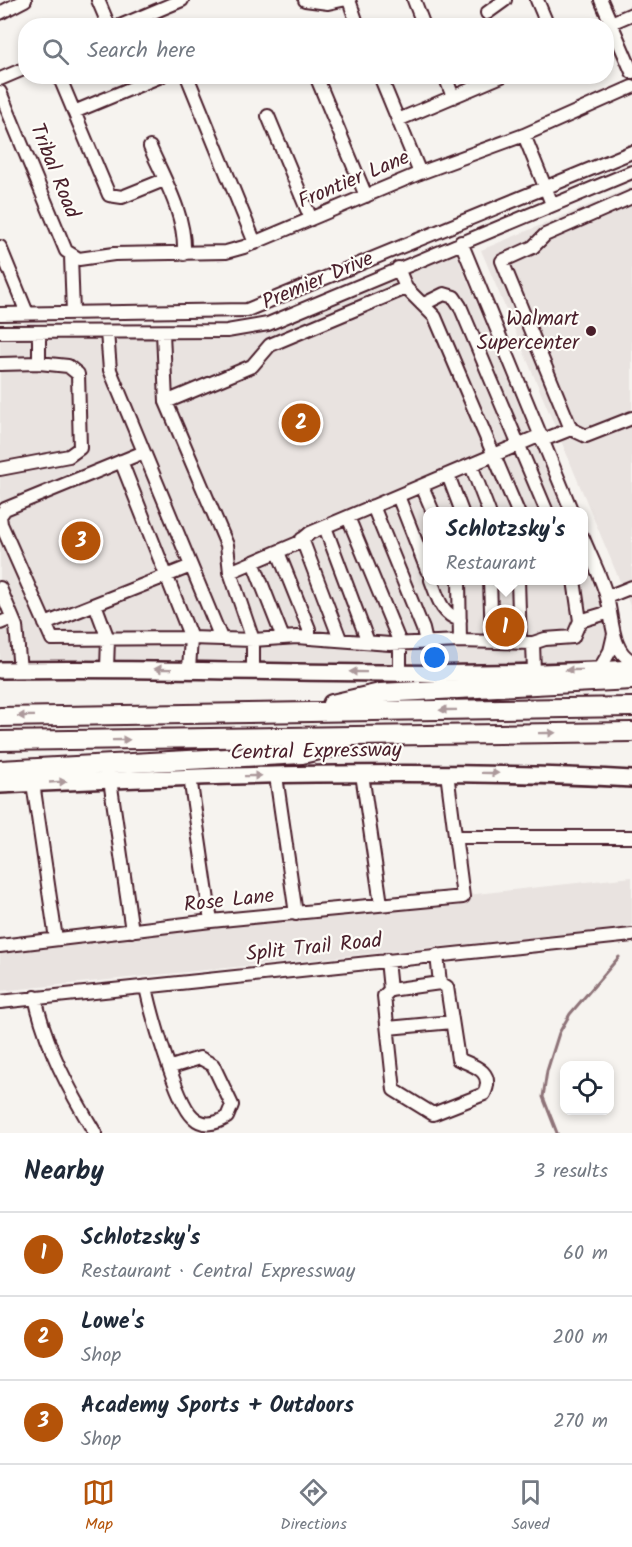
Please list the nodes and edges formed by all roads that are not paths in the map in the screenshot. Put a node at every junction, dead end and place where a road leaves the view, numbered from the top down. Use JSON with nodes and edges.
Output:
{"nodes":[{"id":1,"x":25,"y":0,"type":"edge"},
{"id":2,"x":98,"y":0,"type":"edge"},
{"id":3,"x":182,"y":0,"type":"edge"},
{"id":4,"x":305,"y":0,"type":"edge"},
{"id":5,"x":342,"y":0,"type":"edge"},
{"id":6,"x":349,"y":0,"type":"edge"},
{"id":7,"x":414,"y":0,"type":"edge"},
{"id":8,"x":505,"y":0,"type":"edge"},
{"id":9,"x":537,"y":0,"type":"edge"},
{"id":10,"x":601,"y":0,"type":"edge"},
{"id":11,"x":168,"y":2,"type":"edge"},
{"id":12,"x":0,"y":13,"type":"edge"},
{"id":13,"x":487,"y":13,"type":"dead end"},
{"id":14,"x":632,"y":14,"type":"edge"},
{"id":15,"x":106,"y":18,"type":"edge"},
{"id":16,"x":136,"y":18,"type":"edge"},
{"id":17,"x":355,"y":18,"type":"edge"},
{"id":18,"x":421,"y":18,"type":"edge"},
{"id":19,"x":545,"y":18,"type":"edge"},
{"id":20,"x":609,"y":18,"type":"edge"},
{"id":21,"x":614,"y":22,"type":"edge"},
{"id":22,"x":614,"y":30,"type":"edge"},
{"id":23,"x":18,"y":72,"type":"edge"},
{"id":24,"x":632,"y":72,"type":"edge"},
{"id":25,"x":0,"y":80,"type":"edge"},
{"id":26,"x":62,"y":84,"type":"edge"},
{"id":27,"x":141,"y":84,"type":"edge"},
{"id":28,"x":191,"y":84,"type":"edge"},
{"id":29,"x":319,"y":84,"type":"edge"},
{"id":30,"x":383,"y":84,"type":"edge"},
{"id":31,"x":448,"y":84,"type":"edge"},
{"id":32,"x":483,"y":84,"type":"edge"},
{"id":33,"x":632,"y":87,"type":"edge"},
{"id":34,"x":0,"y":92,"type":"edge"},
{"id":35,"x":453,"y":97,"type":"junction"},
{"id":36,"x":74,"y":111,"type":"junction"},
{"id":37,"x":268,"y":116,"type":"dead end"},
{"id":38,"x":398,"y":120,"type":"junction"},
{"id":39,"x":524,"y":135,"type":"junction"},
{"id":40,"x":150,"y":147,"type":"dead end"},
{"id":41,"x":632,"y":152,"type":"edge"},
{"id":42,"x":632,"y":172,"type":"edge"},
{"id":43,"x":420,"y":173,"type":"junction"},
{"id":44,"x":164,"y":180,"type":"junction"},
{"id":45,"x":546,"y":188,"type":"junction"},
{"id":46,"x":366,"y":196,"type":"junction"},
{"id":47,"x":632,"y":197,"type":"edge"},
{"id":48,"x":552,"y":204,"type":"junction"},
{"id":49,"x":311,"y":219,"type":"junction"},
{"id":50,"x":461,"y":242,"type":"junction"},
{"id":51,"x":255,"y":243,"type":"junction"},
{"id":52,"x":0,"y":247,"type":"edge"},
{"id":53,"x":184,"y":254,"type":"junction"},
{"id":54,"x":75,"y":257,"type":"junction"},
{"id":55,"x":398,"y":268,"type":"junction"},
{"id":56,"x":406,"y":288,"type":"junction"},
{"id":57,"x":424,"y":304,"type":"junction"},
{"id":58,"x":27,"y":313,"type":"junction"},
{"id":59,"x":73,"y":313,"type":"junction"},
{"id":60,"x":0,"y":314,"type":"edge"},
{"id":61,"x":0,"y":332,"type":"edge"},
{"id":62,"x":39,"y":332,"type":"junction"},
{"id":63,"x":107,"y":332,"type":"junction"},
{"id":64,"x":162,"y":332,"type":"junction"},
{"id":65,"x":39,"y":363,"type":"junction"},
{"id":66,"x":0,"y":364,"type":"edge"},
{"id":67,"x":166,"y":402,"type":"junction"},
{"id":68,"x":632,"y":418,"type":"edge"},
{"id":69,"x":571,"y":429,"type":"junction"},
{"id":70,"x":542,"y":438,"type":"junction"},
{"id":71,"x":519,"y":444,"type":"junction"},
{"id":72,"x":144,"y":452,"type":"junction"},
{"id":73,"x":494,"y":455,"type":"junction"},
{"id":74,"x":121,"y":461,"type":"junction"},
{"id":75,"x":471,"y":465,"type":"junction"},
{"id":76,"x":0,"y":469,"type":"edge"},
{"id":77,"x":448,"y":475,"type":"junction"},
{"id":78,"x":422,"y":486,"type":"junction"},
{"id":79,"x":398,"y":496,"type":"junction"},
{"id":80,"x":373,"y":506,"type":"junction"},
{"id":81,"x":431,"y":507,"type":"edge"},
{"id":82,"x":460,"y":507,"type":"edge"},
{"id":83,"x":487,"y":507,"type":"edge"},
{"id":84,"x":516,"y":507,"type":"edge"},
{"id":85,"x":545,"y":507,"type":"edge"},
{"id":86,"x":570,"y":507,"type":"edge"},
{"id":87,"x":348,"y":517,"type":"junction"},
{"id":88,"x":325,"y":527,"type":"junction"},
{"id":89,"x":302,"y":539,"type":"junction"},
{"id":90,"x":588,"y":550,"type":"edge"},
{"id":91,"x":278,"y":552,"type":"junction"},
{"id":92,"x":423,"y":560,"type":"edge"},
{"id":93,"x":253,"y":562,"type":"junction"},
{"id":94,"x":191,"y":566,"type":"junction"},
{"id":95,"x":230,"y":572,"type":"junction"},
{"id":96,"x":166,"y":575,"type":"junction"},
{"id":97,"x":433,"y":585,"type":"edge"},
{"id":98,"x":459,"y":585,"type":"edge"},
{"id":99,"x":490,"y":585,"type":"edge"},
{"id":100,"x":519,"y":585,"type":"edge"},
{"id":101,"x":575,"y":585,"type":"edge"},
{"id":102,"x":632,"y":587,"type":"edge"},
{"id":103,"x":0,"y":588,"type":"edge"},
{"id":104,"x":607,"y":597,"type":"junction"},
{"id":105,"x":96,"y":604,"type":"junction"},
{"id":106,"x":610,"y":612,"type":"junction"},
{"id":107,"x":12,"y":618,"type":"junction"},
{"id":108,"x":460,"y":620,"type":"junction"},
{"id":109,"x":580,"y":621,"type":"junction"},
{"id":110,"x":0,"y":623,"type":"edge"},
{"id":111,"x":45,"y":624,"type":"junction"},
{"id":112,"x":614,"y":633,"type":"junction"},
{"id":113,"x":191,"y":638,"type":"junction"},
{"id":114,"x":221,"y":638,"type":"junction"},
{"id":115,"x":283,"y":638,"type":"junction"},
{"id":116,"x":309,"y":638,"type":"junction"},
{"id":117,"x":108,"y":639,"type":"junction"},
{"id":118,"x":340,"y":639,"type":"junction"},
{"id":119,"x":253,"y":640,"type":"junction"},
{"id":120,"x":460,"y":641,"type":"junction"},
{"id":121,"x":368,"y":642,"type":"junction"},
{"id":122,"x":426,"y":642,"type":"junction"},
{"id":123,"x":492,"y":642,"type":"junction"},
{"id":124,"x":400,"y":643,"type":"junction"},
{"id":125,"x":527,"y":643,"type":"junction"},
{"id":126,"x":632,"y":661,"type":"edge"},
{"id":127,"x":107,"y":668,"type":"junction"},
{"id":128,"x":632,"y":668,"type":"edge"},
{"id":129,"x":189,"y":669,"type":"junction"},
{"id":130,"x":0,"y":670,"type":"edge"},
{"id":131,"x":20,"y":670,"type":"junction"},
{"id":132,"x":253,"y":670,"type":"junction"},
{"id":133,"x":599,"y":670,"type":"junction"},
{"id":134,"x":534,"y":671,"type":"junction"},
{"id":135,"x":400,"y":672,"type":"junction"},
{"id":136,"x":632,"y":680,"type":"edge"},
{"id":137,"x":632,"y":707,"type":"edge"},
{"id":138,"x":295,"y":712,"type":"junction"},
{"id":139,"x":0,"y":717,"type":"edge"},
{"id":140,"x":632,"y":732,"type":"edge"},
{"id":141,"x":379,"y":737,"type":"junction"},
{"id":142,"x":0,"y":741,"type":"edge"},
{"id":143,"x":0,"y":770,"type":"edge"},
{"id":144,"x":447,"y":773,"type":"junction"},
{"id":145,"x":362,"y":774,"type":"junction"},
{"id":146,"x":276,"y":776,"type":"junction"},
{"id":147,"x":190,"y":777,"type":"junction"},
{"id":148,"x":632,"y":779,"type":"edge"},
{"id":149,"x":110,"y":780,"type":"junction"},
{"id":150,"x":33,"y":783,"type":"junction"},
{"id":151,"x":0,"y":785,"type":"edge"},
{"id":152,"x":454,"y":837,"type":"junction"},
{"id":153,"x":632,"y":837,"type":"edge"},
{"id":154,"x":381,"y":904,"type":"junction"},
{"id":155,"x":296,"y":914,"type":"junction"},
{"id":156,"x":211,"y":921,"type":"junction"},
{"id":157,"x":132,"y":931,"type":"junction"},
{"id":158,"x":632,"y":935,"type":"edge"},
{"id":159,"x":56,"y":939,"type":"junction"},
{"id":160,"x":0,"y":946,"type":"edge"},
{"id":161,"x":437,"y":955,"type":"junction"},
{"id":162,"x":387,"y":960,"type":"junction"},
{"id":163,"x":440,"y":983,"type":"junction"},
{"id":164,"x":146,"y":987,"type":"junction"},
{"id":165,"x":390,"y":990,"type":"junction"},
{"id":166,"x":35,"y":998,"type":"junction"},
{"id":167,"x":0,"y":1002,"type":"edge"},
{"id":168,"x":452,"y":1022,"type":"junction"},
{"id":169,"x":388,"y":1028,"type":"junction"},
{"id":170,"x":171,"y":1067,"type":"junction"},
{"id":171,"x":95,"y":1133,"type":"edge"}],
"edges":[{"from":1,"to":12,"type":"street"},
{"from":2,"to":15,"type":"street"},
{"from":3,"to":11,"type":"street"},
{"from":4,"to":5,"type":"street"},
{"from":6,"to":17,"type":"street"},
{"from":7,"to":18,"type":"street"},
{"from":8,"to":13,"type":"street"},
{"from":9,"to":19,"type":"street"},
{"from":10,"to":20,"type":"street"},
{"from":11,"to":16,"type":"street"},
{"from":14,"to":21,"type":"street"},
{"from":22,"to":24,"type":"street"},
{"from":23,"to":25,"type":"street"},
{"from":26,"to":36,"type":"street"},
{"from":27,"to":36,"type":"street"},
{"from":28,"to":51,"type":"street"},
{"from":29,"to":46,"type":"street"},
{"from":30,"to":38,"type":"street"},
{"from":31,"to":35,"type":"street"},
{"from":32,"to":35,"type":"street"},
{"from":33,"to":39,"type":"street","name":"Frontier Lane"},
{"from":34,"to":54,"type":"street","name":"Tribal Road"},
{"from":35,"to":38,"type":"street"},
{"from":36,"to":44,"type":"street"},
{"from":37,"to":49,"type":"street"},
{"from":38,"to":43,"type":"street"},
{"from":39,"to":43,"type":"street","name":"Frontier Lane"},
{"from":39,"to":45,"type":"street"},
{"from":40,"to":44,"type":"street"},
{"from":41,"to":45,"type":"street"},
{"from":42,"to":48,"type":"street","name":"Premier Drive"},
{"from":43,"to":46,"type":"street","name":"Frontier Lane"},
{"from":44,"to":53,"type":"street"},
{"from":45,"to":48,"type":"street"},
{"from":45,"to":59,"type":"street"},
{"from":46,"to":49,"type":"street","name":"Frontier Lane"},
{"from":47,"to":69,"type":"street"},
{"from":48,"to":50,"type":"street","name":"Premier Drive"},
{"from":49,"to":51,"type":"street","name":"Frontier Lane"},
{"from":50,"to":55,"type":"street","name":"Premier Drive"},
{"from":50,"to":70,"type":"street"},
{"from":51,"to":53,"type":"street","name":"Frontier Lane"},
{"from":52,"to":58,"type":"street"},
{"from":53,"to":54,"type":"street","name":"Frontier Lane"},
{"from":54,"to":59,"type":"street"},
{"from":55,"to":56,"type":"street"},
{"from":55,"to":64,"type":"street","name":"Premier Drive"},
{"from":56,"to":57,"type":"street"},
{"from":56,"to":67,"type":"street"},
{"from":57,"to":71,"type":"street"},
{"from":57,"to":73,"type":"street"},
{"from":58,"to":59,"type":"street"},
{"from":58,"to":60,"type":"street"},
{"from":61,"to":62,"type":"street","name":"Premier Drive"},
{"from":62,"to":63,"type":"street","name":"Premier Drive"},
{"from":62,"to":65,"type":"street"},
{"from":63,"to":64,"type":"street","name":"Premier Drive"},
{"from":63,"to":72,"type":"street"},
{"from":64,"to":67,"type":"street"},
{"from":65,"to":66,"type":"street"},
{"from":65,"to":76,"type":"street"},
{"from":67,"to":95,"type":"street"},
{"from":68,"to":69,"type":"street"},
{"from":69,"to":70,"type":"street"},
{"from":70,"to":71,"type":"street"},
{"from":70,"to":86,"type":"street"},
{"from":71,"to":73,"type":"street"},
{"from":71,"to":85,"type":"street"},
{"from":72,"to":74,"type":"street"},
{"from":72,"to":94,"type":"street"},
{"from":73,"to":75,"type":"street"},
{"from":73,"to":84,"type":"street"},
{"from":74,"to":96,"type":"street"},
{"from":74,"to":111,"type":"street"},
{"from":75,"to":77,"type":"street"},
{"from":75,"to":83,"type":"street"},
{"from":77,"to":78,"type":"street"},
{"from":77,"to":82,"type":"street"},
{"from":78,"to":79,"type":"street"},
{"from":78,"to":81,"type":"street"},
{"from":79,"to":80,"type":"street"},
{"from":79,"to":92,"type":"street"},
{"from":80,"to":87,"type":"street"},
{"from":80,"to":122,"type":"street"},
{"from":87,"to":88,"type":"street"},
{"from":87,"to":124,"type":"street"},
{"from":88,"to":89,"type":"street"},
{"from":88,"to":121,"type":"street"},
{"from":89,"to":91,"type":"street"},
{"from":89,"to":118,"type":"street"},
{"from":90,"to":104,"type":"street"},
{"from":91,"to":93,"type":"street"},
{"from":91,"to":116,"type":"street"},
{"from":93,"to":95,"type":"street"},
{"from":93,"to":115,"type":"street"},
{"from":94,"to":96,"type":"street"},
{"from":94,"to":114,"type":"street"},
{"from":95,"to":119,"type":"street"},
{"from":96,"to":105,"type":"street"},
{"from":96,"to":113,"type":"street"},
{"from":97,"to":108,"type":"street"},
{"from":98,"to":108,"type":"street"},
{"from":99,"to":123,"type":"street"},
{"from":100,"to":125,"type":"street"},
{"from":101,"to":109,"type":"street"},
{"from":102,"to":104,"type":"street"},
{"from":103,"to":107,"type":"street"},
{"from":104,"to":106,"type":"street"},
{"from":105,"to":111,"type":"street"},
{"from":105,"to":117,"type":"street"},
{"from":106,"to":109,"type":"street"},
{"from":106,"to":112,"type":"street"},
{"from":107,"to":110,"type":"street"},
{"from":107,"to":131,"type":"street"},
{"from":108,"to":120,"type":"street"},
{"from":109,"to":125,"type":"street"},
{"from":111,"to":117,"type":"street"},
{"from":112,"to":126,"type":"street"},
{"from":112,"to":133,"type":"street"},
{"from":113,"to":114,"type":"street"},
{"from":113,"to":117,"type":"street"},
{"from":113,"to":129,"type":"street"},
{"from":114,"to":119,"type":"street"},
{"from":115,"to":116,"type":"street"},
{"from":115,"to":119,"type":"street"},
{"from":116,"to":118,"type":"street"},
{"from":117,"to":127,"type":"street"},
{"from":118,"to":121,"type":"street"},
{"from":119,"to":132,"type":"street"},
{"from":120,"to":122,"type":"street"},
{"from":120,"to":123,"type":"street"},
{"from":121,"to":124,"type":"street"},
{"from":122,"to":124,"type":"street"},
{"from":123,"to":125,"type":"street"},
{"from":124,"to":135,"type":"street"},
{"from":125,"to":134,"type":"street"},
{"from":129,"to":127,"type":"main road","one_way":true},
{"from":127,"to":131,"type":"main road"},
{"from":128,"to":133,"type":"main road"},
{"from":129,"to":132,"type":"main road"},
{"from":130,"to":131,"type":"main road"},
{"from":135,"to":132,"type":"main road","one_way":true},
{"from":133,"to":134,"type":"main road","one_way":true},
{"from":134,"to":135,"type":"main road"},
{"from":136,"to":138,"type":"highway"},
{"from":137,"to":138,"type":"highway","name":"Central Expressway","one_way":true},
{"from":138,"to":139,"type":"highway","name":"Central Expressway","one_way":true},
{"from":141,"to":140,"type":"highway","name":"Central Expressway","one_way":true},
{"from":142,"to":141,"type":"highway","name":"Central Expressway","one_way":true},
{"from":141,"to":143,"type":"highway"},
{"from":144,"to":145,"type":"main road","name":"Central Expressway"},
{"from":144,"to":148,"type":"main road","name":"Central Expressway","one_way":true},
{"from":144,"to":152,"type":"street"},
{"from":145,"to":146,"type":"main road","name":"Central Expressway"},
{"from":145,"to":154,"type":"street"},
{"from":147,"to":146,"type":"main road","name":"Central Expressway","one_way":true},
{"from":146,"to":155,"type":"street"},
{"from":147,"to":149,"type":"main road","name":"Central Expressway"},
{"from":147,"to":156,"type":"street"},
{"from":150,"to":149,"type":"main road","name":"Central Expressway","one_way":true},
{"from":149,"to":157,"type":"street"},
{"from":150,"to":151,"type":"main road","name":"Central Expressway"},
{"from":150,"to":159,"type":"street"},
{"from":152,"to":153,"type":"street"},
{"from":152,"to":154,"type":"street","name":"Rose Lane"},
{"from":154,"to":155,"type":"street","name":"Rose Lane"},
{"from":155,"to":156,"type":"street","name":"Rose Lane"},
{"from":156,"to":157,"type":"street","name":"Rose Lane"},
{"from":157,"to":159,"type":"street","name":"Rose Lane"},
{"from":158,"to":161,"type":"street","name":"Split Trail Road"},
{"from":159,"to":160,"type":"street","name":"Rose Lane"},
{"from":161,"to":162,"type":"street","name":"Split Trail Road"},
{"from":161,"to":163,"type":"street"},
{"from":162,"to":164,"type":"street","name":"Split Trail Road"},
{"from":162,"to":165,"type":"street"},
{"from":163,"to":165,"type":"street"},
{"from":163,"to":168,"type":"street"},
{"from":164,"to":166,"type":"street","name":"Split Trail Road"},
{"from":164,"to":170,"type":"street"},
{"from":165,"to":169,"type":"street"},
{"from":166,"to":167,"type":"street","name":"Split Trail Road"},
{"from":166,"to":171,"type":"street"},
{"from":168,"to":169,"type":"street"},
{"from":168,"to":169,"type":"street"},
{"from":170,"to":170,"type":"street"}]}
